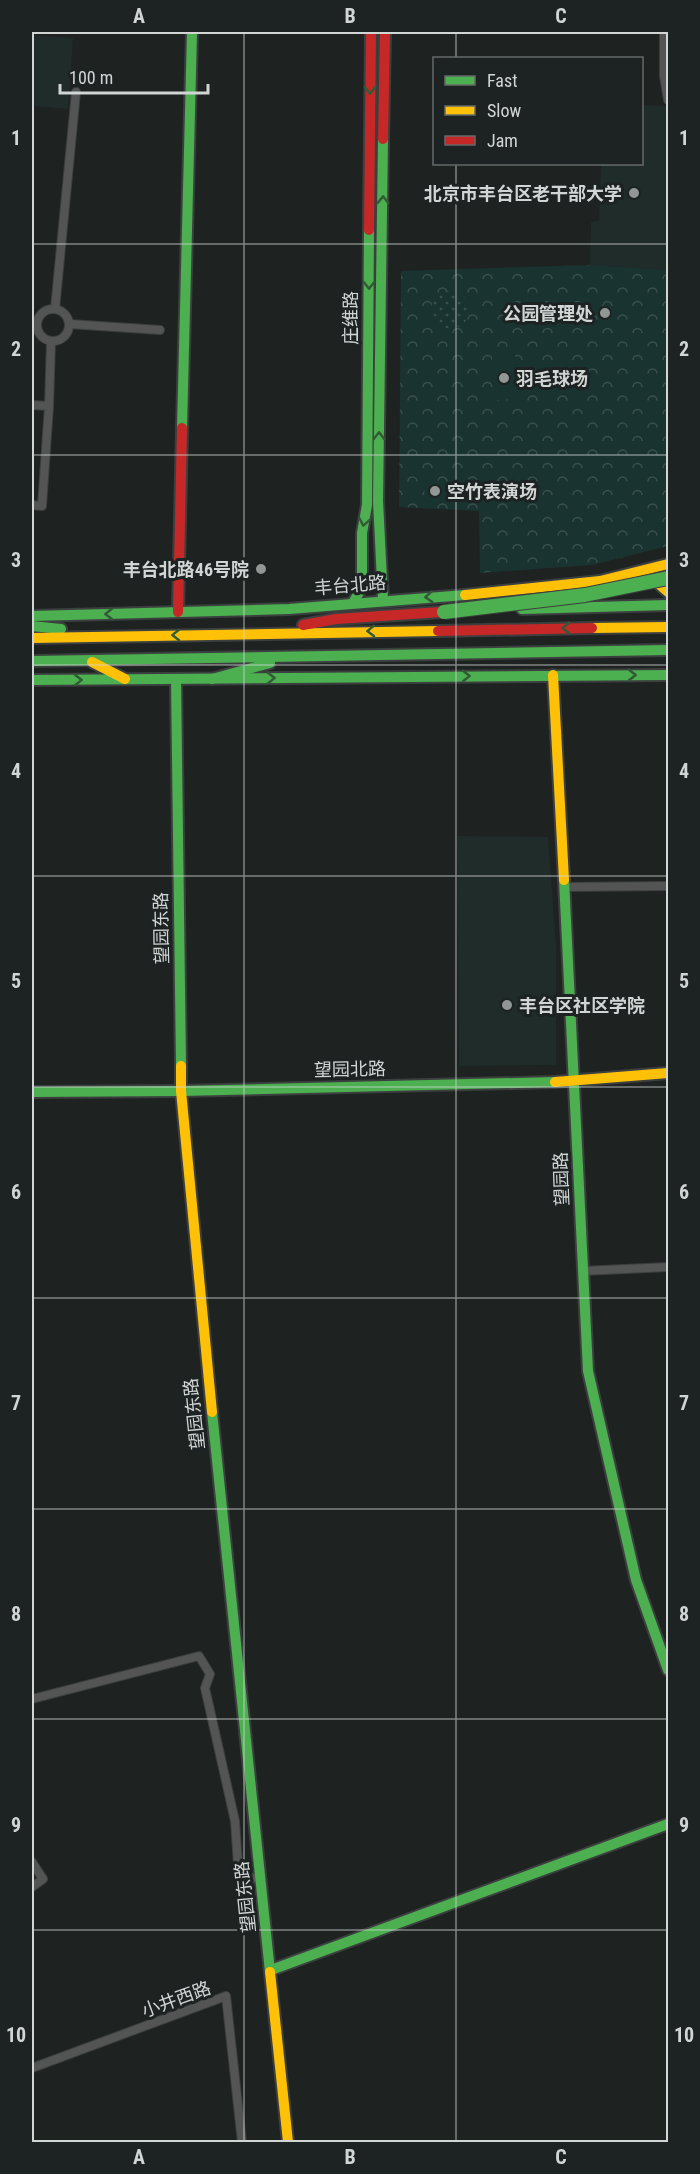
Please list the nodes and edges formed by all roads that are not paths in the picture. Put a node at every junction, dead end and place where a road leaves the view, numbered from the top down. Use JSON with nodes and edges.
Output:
{"nodes":[{"id":1,"x":192,"y":32,"type":"edge"},
{"id":2,"x":371,"y":32,"type":"edge"},
{"id":3,"x":385,"y":32,"type":"edge"},
{"id":4,"x":664,"y":32,"type":"edge"},
{"id":5,"x":76,"y":92,"type":"dead end"},
{"id":6,"x":669,"y":100,"type":"edge"},
{"id":7,"x":56,"y":309,"type":"junction"},
{"id":8,"x":34,"y":323,"type":"edge"},
{"id":9,"x":69,"y":324,"type":"junction"},
{"id":10,"x":160,"y":330,"type":"dead end"},
{"id":11,"x":51,"y":341,"type":"junction"},
{"id":12,"x":32,"y":405,"type":"edge"},
{"id":13,"x":48,"y":406,"type":"junction"},
{"id":14,"x":32,"y":505,"type":"edge"},
{"id":15,"x":669,"y":564,"type":"edge"},
{"id":16,"x":639,"y":573,"type":"junction"},
{"id":17,"x":669,"y":578,"type":"edge"},
{"id":18,"x":669,"y":592,"type":"edge"},
{"id":19,"x":382,"y":600,"type":"junction"},
{"id":20,"x":353,"y":603,"type":"junction"},
{"id":21,"x":669,"y":605,"type":"edge"},
{"id":22,"x":177,"y":612,"type":"junction"},
{"id":23,"x":444,"y":612,"type":"junction"},
{"id":24,"x":32,"y":616,"type":"edge"},
{"id":25,"x":32,"y":626,"type":"edge"},
{"id":26,"x":669,"y":627,"type":"edge"},
{"id":27,"x":263,"y":633,"type":"junction"},
{"id":28,"x":124,"y":636,"type":"junction"},
{"id":29,"x":32,"y":638,"type":"edge"},
{"id":30,"x":669,"y":650,"type":"edge"},
{"id":31,"x":622,"y":651,"type":"junction"},
{"id":32,"x":292,"y":657,"type":"junction"},
{"id":33,"x":669,"y":657,"type":"edge"},
{"id":34,"x":89,"y":660,"type":"junction"},
{"id":35,"x":32,"y":661,"type":"edge"},
{"id":36,"x":553,"y":675,"type":"junction"},
{"id":37,"x":669,"y":675,"type":"edge"},
{"id":38,"x":125,"y":679,"type":"junction"},
{"id":39,"x":176,"y":679,"type":"junction"},
{"id":40,"x":212,"y":679,"type":"junction"},
{"id":41,"x":32,"y":680,"type":"edge"},
{"id":42,"x":669,"y":886,"type":"edge"},
{"id":43,"x":564,"y":887,"type":"junction"},
{"id":44,"x":669,"y":1073,"type":"edge"},
{"id":45,"x":575,"y":1082,"type":"junction"},
{"id":46,"x":182,"y":1091,"type":"junction"},
{"id":47,"x":32,"y":1092,"type":"edge"},
{"id":48,"x":669,"y":1267,"type":"edge"},
{"id":49,"x":582,"y":1271,"type":"junction"},
{"id":50,"x":669,"y":1670,"type":"edge"},
{"id":51,"x":32,"y":1699,"type":"edge"},
{"id":52,"x":669,"y":1824,"type":"edge"},
{"id":53,"x":32,"y":1862,"type":"edge"},
{"id":54,"x":261,"y":1877,"type":"junction"},
{"id":55,"x":32,"y":1887,"type":"edge"},
{"id":56,"x":271,"y":1970,"type":"junction"},
{"id":57,"x":32,"y":2068,"type":"edge"},
{"id":58,"x":242,"y":2142,"type":"edge"},
{"id":59,"x":288,"y":2142,"type":"edge"}],
"edges":[{"from":1,"to":22,"type":"main road"},
{"from":2,"to":20,"type":"main road","name":"庄维路","one_way":true},
{"from":19,"to":3,"type":"main road","name":"庄维路","one_way":true},
{"from":4,"to":6,"type":"street"},
{"from":5,"to":7,"type":"street"},
{"from":7,"to":8,"type":"street"},
{"from":7,"to":9,"type":"street"},
{"from":8,"to":11,"type":"street"},
{"from":9,"to":10,"type":"street"},
{"from":9,"to":11,"type":"street"},
{"from":11,"to":13,"type":"street"},
{"from":12,"to":13,"type":"street"},
{"from":13,"to":14,"type":"street"},
{"from":15,"to":16,"type":"main road","name":"丰台北路"},
{"from":16,"to":18,"type":"main road"},
{"from":16,"to":19,"type":"main road","name":"丰台北路","one_way":true},
{"from":17,"to":23,"type":"main road","bridge":true},
{"from":19,"to":20,"type":"main road","name":"丰台北路"},
{"from":20,"to":22,"type":"main road","name":"丰台北路"},
{"from":21,"to":23,"type":"main road","bridge":true},
{"from":22,"to":24,"type":"main road","name":"丰台北路","one_way":true},
{"from":23,"to":27,"type":"main road"},
{"from":25,"to":28,"type":"main road"},
{"from":26,"to":27,"type":"main road","one_way":true},
{"from":27,"to":28,"type":"main road","one_way":true},
{"from":28,"to":29,"type":"main road"},
{"from":30,"to":31,"type":"main road"},
{"from":31,"to":32,"type":"main road"},
{"from":31,"to":33,"type":"main road"},
{"from":32,"to":34,"type":"main road"},
{"from":32,"to":40,"type":"main road"},
{"from":34,"to":35,"type":"main road"},
{"from":34,"to":38,"type":"main road"},
{"from":36,"to":37,"type":"main road","one_way":true},
{"from":40,"to":36,"type":"main road","one_way":true},
{"from":36,"to":43,"type":"main road","name":"望园路"},
{"from":38,"to":39,"type":"main road"},
{"from":41,"to":38,"type":"main road","one_way":true},
{"from":39,"to":40,"type":"main road"},
{"from":39,"to":46,"type":"main road","name":"望园东路"},
{"from":42,"to":43,"type":"street"},
{"from":43,"to":45,"type":"main road","name":"望园路"},
{"from":44,"to":45,"type":"main road","name":"望园北路"},
{"from":45,"to":46,"type":"main road","name":"望园北路"},
{"from":45,"to":49,"type":"main road","name":"望园路"},
{"from":46,"to":47,"type":"main road","name":"望园北路"},
{"from":46,"to":54,"type":"main road","name":"望园东路"},
{"from":48,"to":49,"type":"street"},
{"from":49,"to":50,"type":"main road","name":"望园路"},
{"from":51,"to":54,"type":"street"},
{"from":52,"to":56,"type":"main road"},
{"from":53,"to":55,"type":"street"},
{"from":54,"to":56,"type":"main road","name":"望园东路"},
{"from":56,"to":59,"type":"main road","name":"望园东路"},
{"from":57,"to":58,"type":"street","name":"小井西路"}]}
